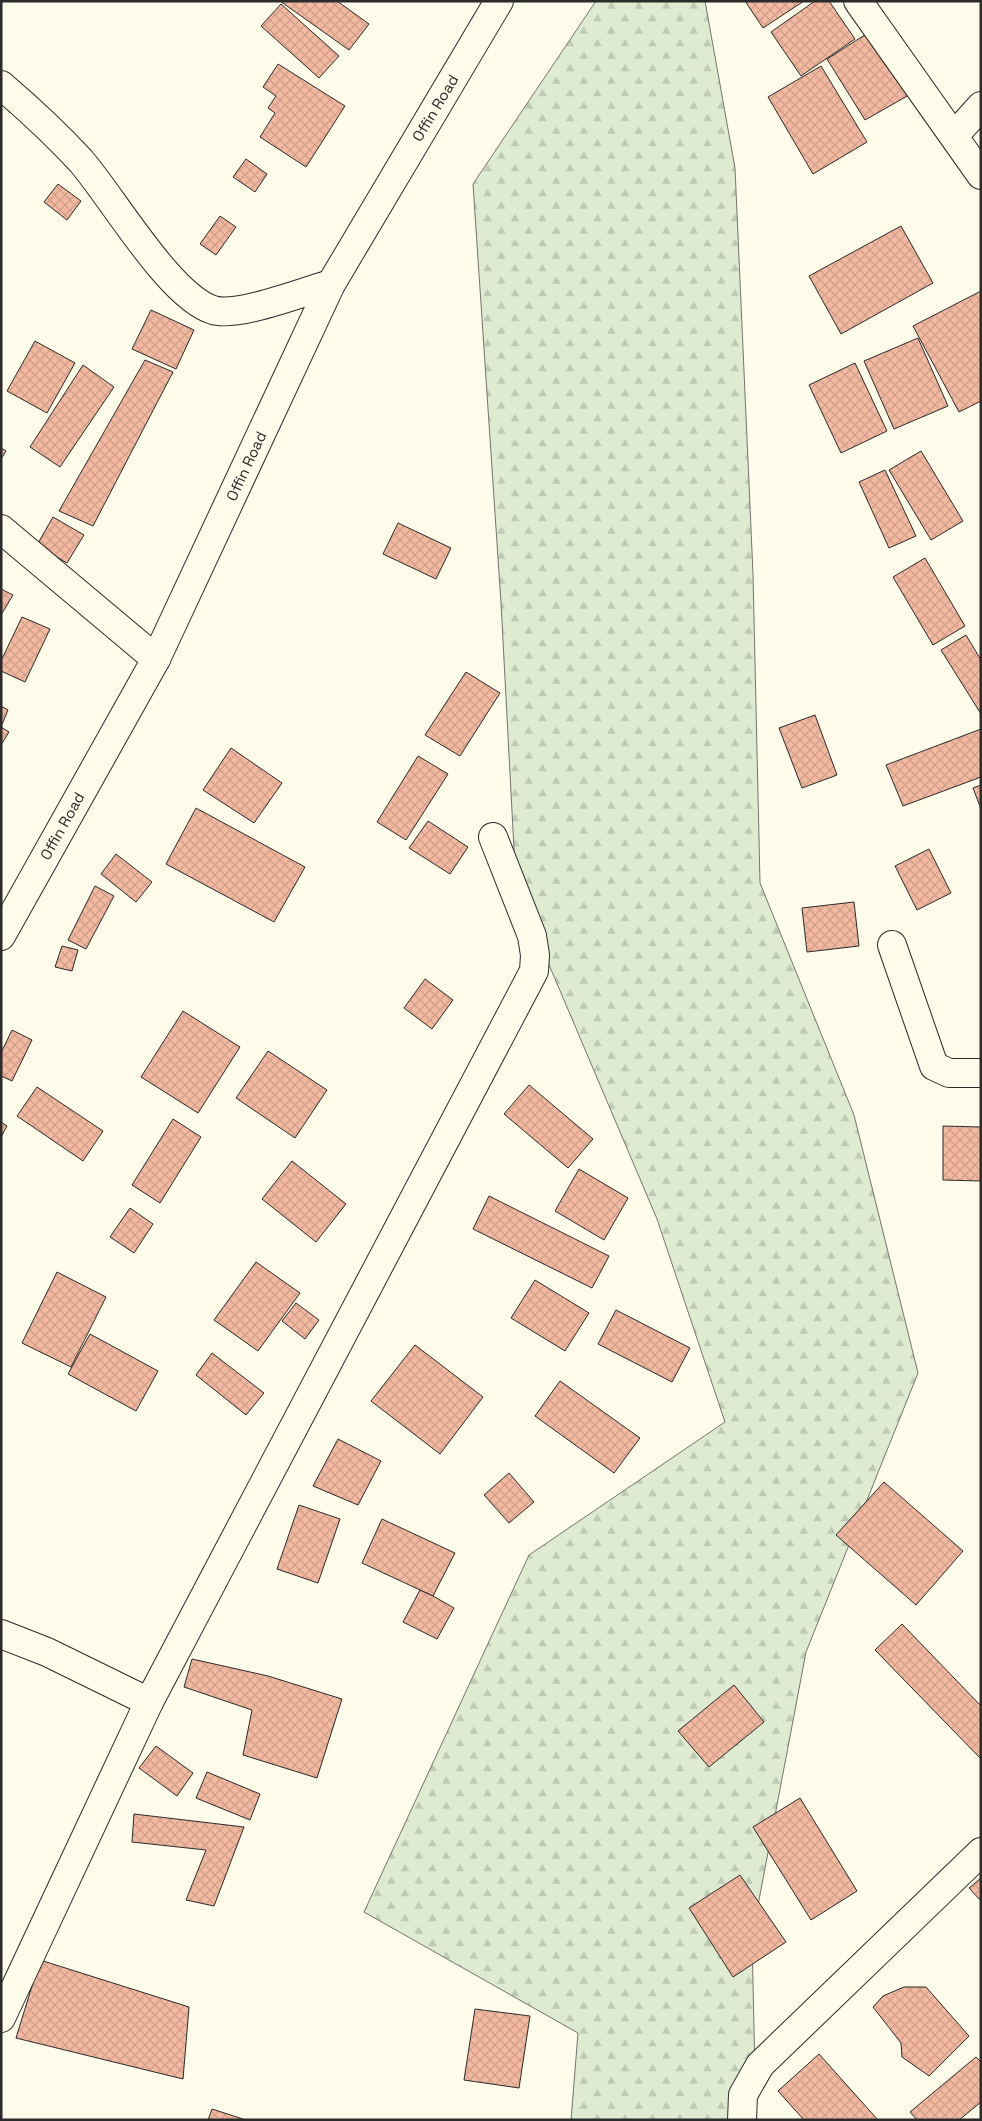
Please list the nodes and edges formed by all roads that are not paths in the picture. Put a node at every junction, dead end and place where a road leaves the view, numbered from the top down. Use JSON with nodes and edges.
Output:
{"nodes":[{"id":1,"x":500,"y":1,"type":"edge"},
{"id":2,"x":858,"y":1,"type":"edge"},
{"id":3,"x":1,"y":85,"type":"edge"},
{"id":4,"x":981,"y":106,"type":"edge"},
{"id":5,"x":954,"y":136,"type":"junction"},
{"id":6,"x":981,"y":175,"type":"edge"},
{"id":7,"x":331,"y":284,"type":"junction"},
{"id":8,"x":1,"y":530,"type":"edge"},
{"id":9,"x":156,"y":659,"type":"junction"},
{"id":10,"x":493,"y":837,"type":"dead end"},
{"id":11,"x":8,"y":906,"type":"edge"},
{"id":12,"x":1,"y":936,"type":"edge"},
{"id":13,"x":892,"y":945,"type":"dead end"},
{"id":14,"x":981,"y":1073,"type":"edge"},
{"id":15,"x":1,"y":1634,"type":"edge"},
{"id":16,"x":149,"y":1702,"type":"junction"},
{"id":17,"x":981,"y":1852,"type":"edge"},
{"id":18,"x":1,"y":2018,"type":"edge"},
{"id":19,"x":742,"y":2120,"type":"edge"}],
"edges":[{"from":1,"to":7,"type":"street","name":"Offin Road"},
{"from":2,"to":5,"type":"street"},
{"from":3,"to":7,"type":"street"},
{"from":4,"to":5,"type":"street"},
{"from":5,"to":6,"type":"street"},
{"from":7,"to":9,"type":"street","name":"Offin Road"},
{"from":8,"to":9,"type":"street"},
{"from":9,"to":11,"type":"street","name":"Offin Road"},
{"from":10,"to":16,"type":"street"},
{"from":11,"to":12,"type":"street","name":"Offin Road"},
{"from":13,"to":14,"type":"street"},
{"from":15,"to":16,"type":"street"},
{"from":16,"to":18,"type":"street"},
{"from":17,"to":19,"type":"street"}]}
